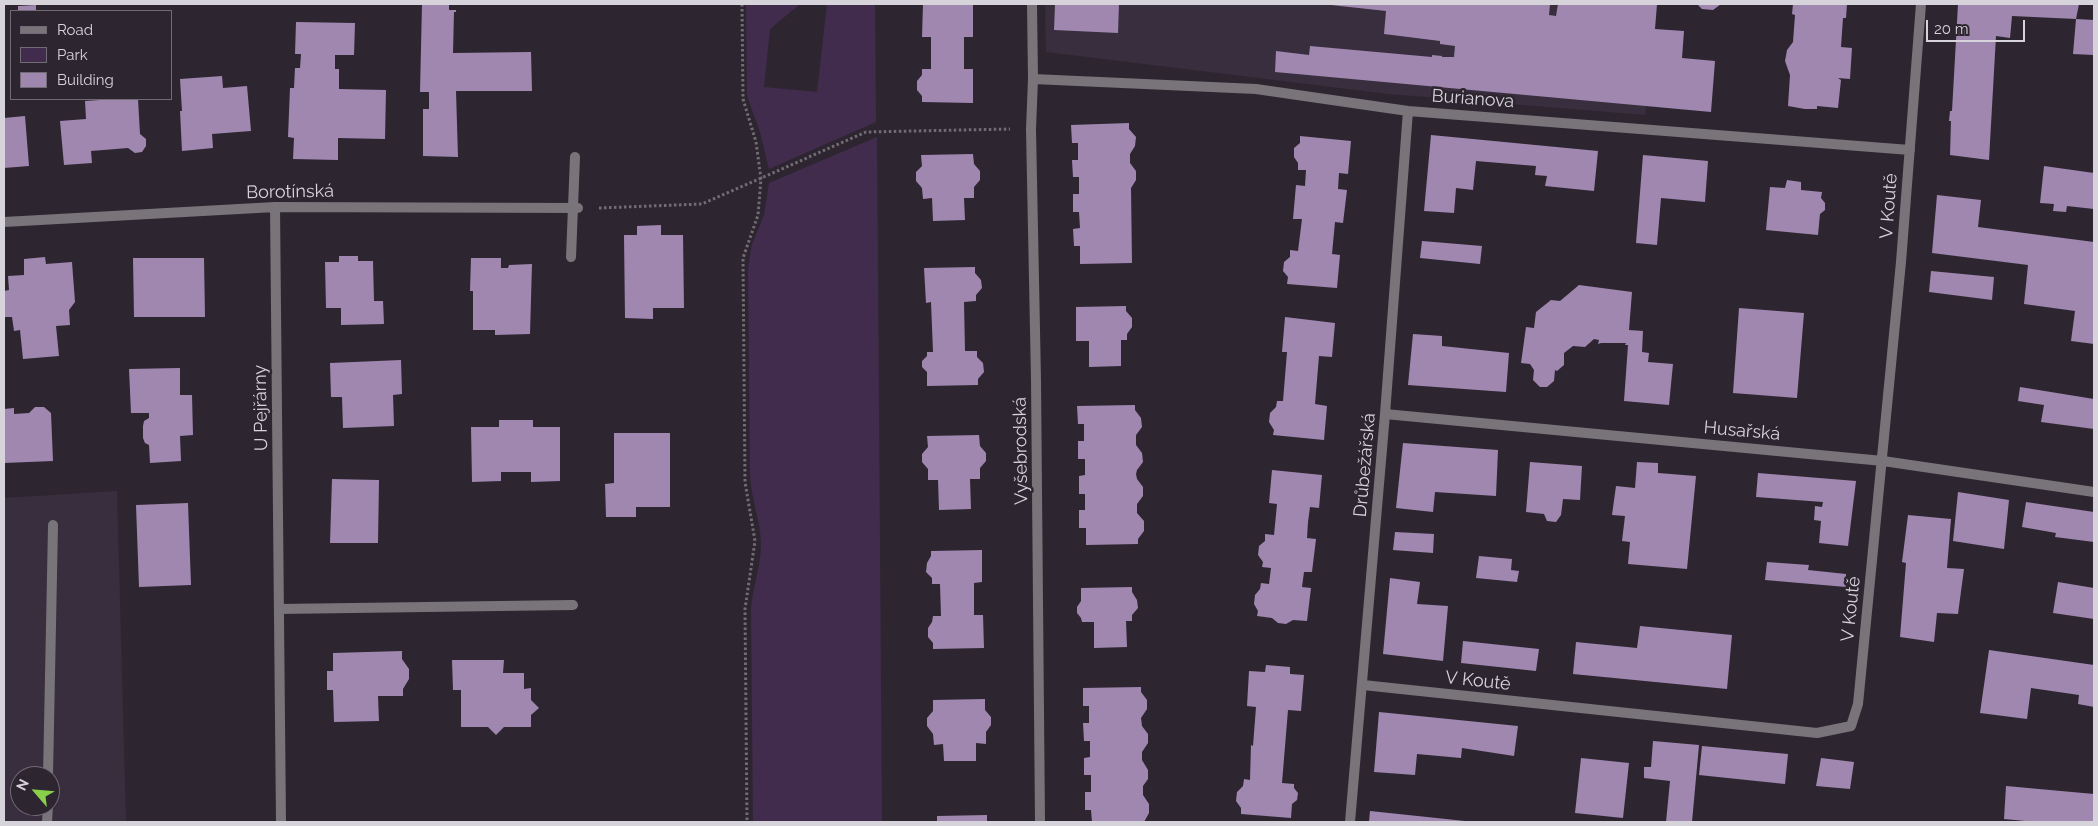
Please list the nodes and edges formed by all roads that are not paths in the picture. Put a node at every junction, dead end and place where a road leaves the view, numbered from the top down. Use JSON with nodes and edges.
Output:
{"nodes":[{"id":1,"x":1032,"y":4,"type":"edge"},
{"id":2,"x":1921,"y":4,"type":"edge"},
{"id":3,"x":1034,"y":79,"type":"junction"},
{"id":4,"x":1408,"y":110,"type":"junction"},
{"id":5,"x":1910,"y":150,"type":"junction"},
{"id":6,"x":575,"y":157,"type":"dead end"},
{"id":7,"x":275,"y":207,"type":"junction"},
{"id":8,"x":575,"y":209,"type":"junction"},
{"id":9,"x":4,"y":222,"type":"edge"},
{"id":10,"x":571,"y":257,"type":"dead end"},
{"id":11,"x":1385,"y":414,"type":"junction"},
{"id":12,"x":1882,"y":461,"type":"junction"},
{"id":13,"x":2094,"y":492,"type":"edge"},
{"id":14,"x":53,"y":526,"type":"dead end"},
{"id":15,"x":573,"y":606,"type":"dead end"},
{"id":16,"x":279,"y":609,"type":"junction"},
{"id":17,"x":1363,"y":685,"type":"junction"},
{"id":18,"x":48,"y":766,"type":"edge"},
{"id":19,"x":281,"y":822,"type":"edge"},
{"id":20,"x":1040,"y":822,"type":"edge"},
{"id":21,"x":1350,"y":822,"type":"edge"}],
"edges":[{"from":1,"to":3,"type":"street","name":"Vyšebrodská"},
{"from":2,"to":5,"type":"street","name":"V Koutě"},
{"from":3,"to":4,"type":"street","name":"Burianova"},
{"from":3,"to":20,"type":"street","name":"Vyšebrodská"},
{"from":4,"to":5,"type":"street","name":"Burianova"},
{"from":4,"to":11,"type":"street","name":"Drůbežářská"},
{"from":5,"to":12,"type":"street","name":"V Koutě"},
{"from":6,"to":8,"type":"street"},
{"from":7,"to":8,"type":"street","name":"Borotínská"},
{"from":7,"to":9,"type":"street","name":"Borotínská"},
{"from":7,"to":16,"type":"street","name":"U Pejřárny"},
{"from":8,"to":10,"type":"street"},
{"from":11,"to":12,"type":"street","name":"Husařská"},
{"from":11,"to":17,"type":"street","name":"Drůbežářská"},
{"from":12,"to":13,"type":"street","name":"Husařská"},
{"from":12,"to":17,"type":"street","name":"V Koutě"},
{"from":14,"to":18,"type":"street"},
{"from":15,"to":16,"type":"street"},
{"from":16,"to":19,"type":"street","name":"U Pejřárny"},
{"from":17,"to":21,"type":"street","name":"Drůbežářská"}]}
